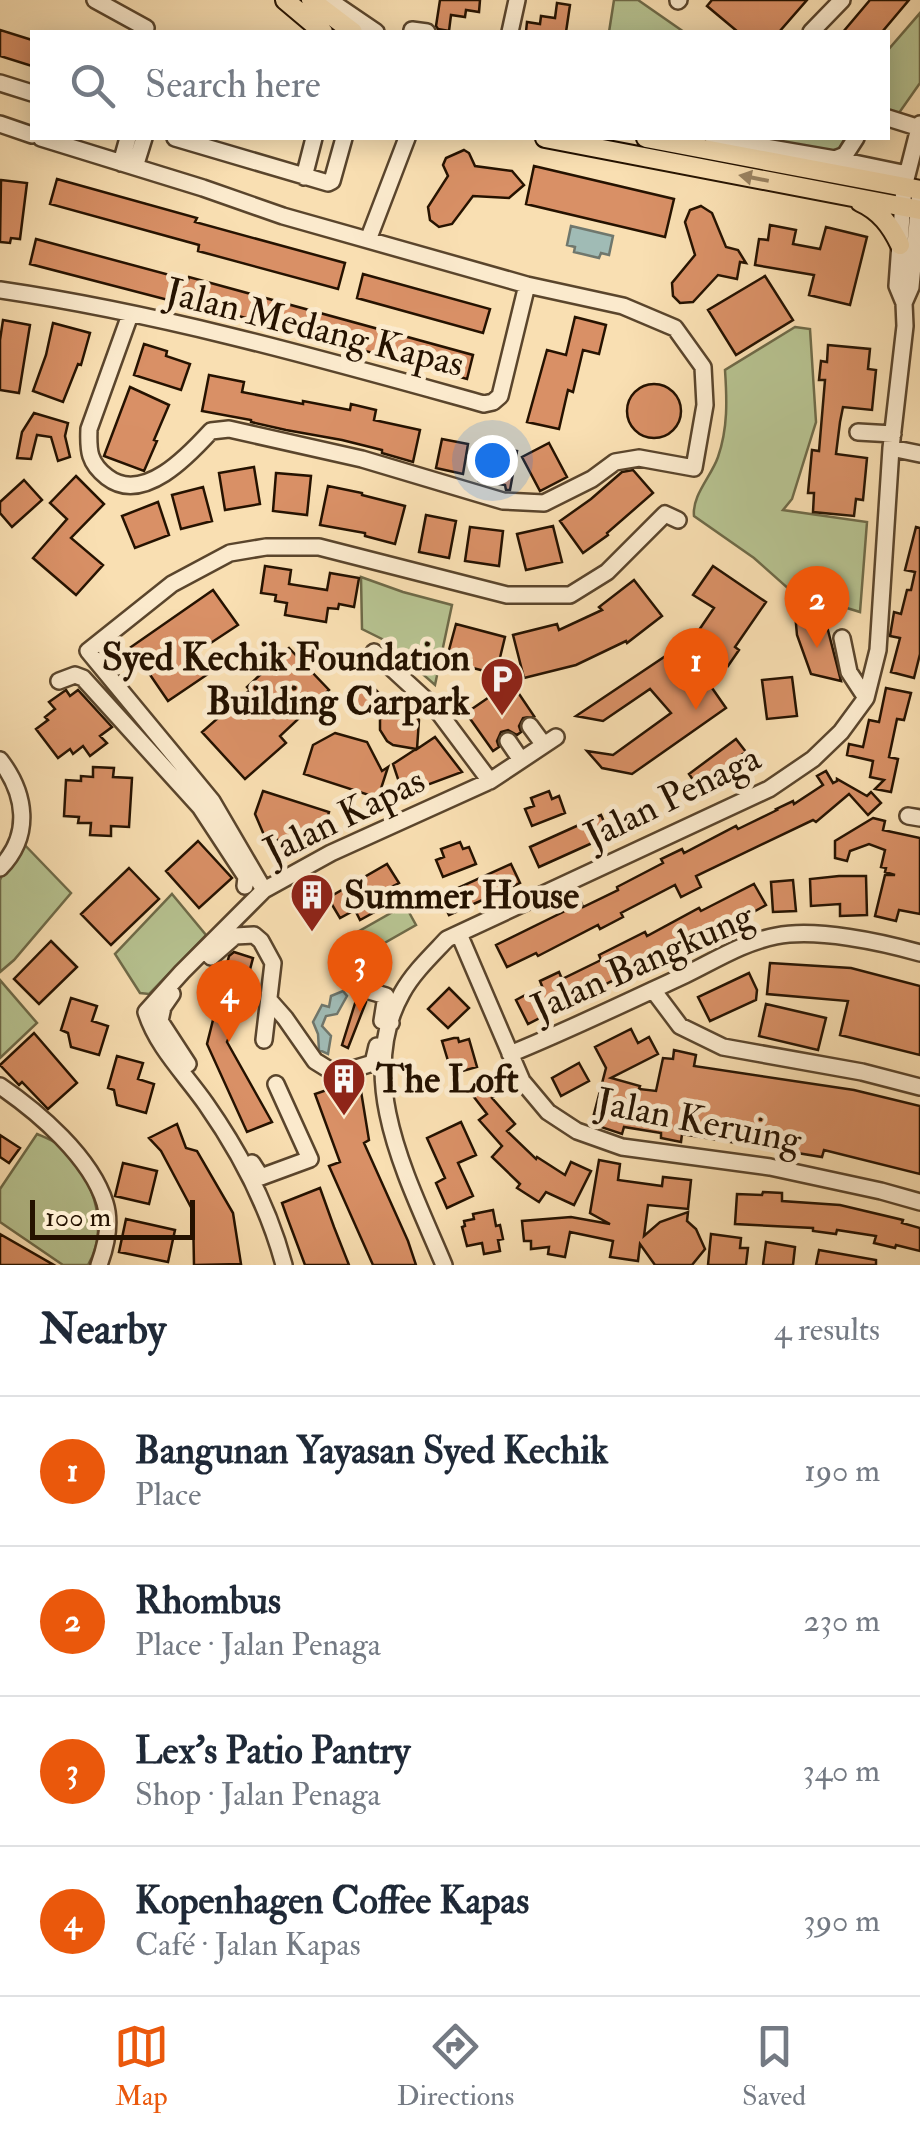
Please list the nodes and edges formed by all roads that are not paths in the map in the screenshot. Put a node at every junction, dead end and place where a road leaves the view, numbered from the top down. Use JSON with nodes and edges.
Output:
{"nodes":[{"id":1,"x":95,"y":0,"type":"edge"},
{"id":2,"x":285,"y":0,"type":"edge"},
{"id":3,"x":311,"y":0,"type":"edge"},
{"id":4,"x":328,"y":0,"type":"edge"},
{"id":5,"x":517,"y":0,"type":"edge"},
{"id":6,"x":842,"y":0,"type":"edge"},
{"id":7,"x":146,"y":28,"type":"dead end"},
{"id":8,"x":321,"y":30,"type":"edge"},
{"id":9,"x":350,"y":30,"type":"edge"},
{"id":10,"x":373,"y":30,"type":"edge"},
{"id":11,"x":510,"y":30,"type":"edge"},
{"id":12,"x":812,"y":30,"type":"edge"},
{"id":13,"x":0,"y":83,"type":"edge"},
{"id":14,"x":30,"y":92,"type":"edge"},
{"id":15,"x":890,"y":118,"type":"edge"},
{"id":16,"x":0,"y":124,"type":"edge"},
{"id":17,"x":920,"y":126,"type":"edge"},
{"id":18,"x":30,"y":133,"type":"edge"},
{"id":19,"x":48,"y":140,"type":"edge"},
{"id":20,"x":131,"y":140,"type":"edge"},
{"id":21,"x":143,"y":140,"type":"edge"},
{"id":22,"x":183,"y":140,"type":"edge"},
{"id":23,"x":313,"y":140,"type":"edge"},
{"id":24,"x":343,"y":140,"type":"edge"},
{"id":25,"x":406,"y":140,"type":"edge"},
{"id":26,"x":556,"y":140,"type":"edge"},
{"id":27,"x":655,"y":140,"type":"edge"},
{"id":28,"x":725,"y":140,"type":"edge"},
{"id":29,"x":855,"y":140,"type":"edge"},
{"id":30,"x":835,"y":159,"type":"junction"},
{"id":31,"x":128,"y":165,"type":"junction"},
{"id":32,"x":304,"y":177,"type":"junction"},
{"id":33,"x":913,"y":195,"type":"edge"},
{"id":34,"x":850,"y":197,"type":"junction"},
{"id":35,"x":368,"y":240,"type":"junction"},
{"id":36,"x":900,"y":244,"type":"junction"},
{"id":37,"x":916,"y":266,"type":"edge"},
{"id":38,"x":527,"y":285,"type":"junction"},
{"id":39,"x":0,"y":290,"type":"edge"},
{"id":40,"x":904,"y":303,"type":"junction"},
{"id":41,"x":130,"y":314,"type":"junction"},
{"id":42,"x":913,"y":328,"type":"edge"},
{"id":43,"x":858,"y":432,"type":"dead end"},
{"id":44,"x":892,"y":441,"type":"junction"},
{"id":45,"x":920,"y":454,"type":"edge"},
{"id":46,"x":678,"y":520,"type":"dead end"},
{"id":47,"x":842,"y":638,"type":"dead end"},
{"id":48,"x":374,"y":652,"type":"dead end"},
{"id":49,"x":60,"y":681,"type":"dead end"},
{"id":50,"x":866,"y":698,"type":"junction"},
{"id":51,"x":530,"y":726,"type":"dead end"},
{"id":52,"x":508,"y":741,"type":"dead end"},
{"id":53,"x":0,"y":760,"type":"edge"},
{"id":54,"x":521,"y":760,"type":"junction"},
{"id":55,"x":490,"y":781,"type":"junction"},
{"id":56,"x":206,"y":804,"type":"junction"},
{"id":57,"x":0,"y":868,"type":"edge"},
{"id":58,"x":245,"y":886,"type":"dead end"},
{"id":59,"x":264,"y":890,"type":"junction"},
{"id":60,"x":230,"y":933,"type":"junction"},
{"id":61,"x":458,"y":934,"type":"junction"},
{"id":62,"x":920,"y":953,"type":"edge"},
{"id":63,"x":366,"y":990,"type":"dead end"},
{"id":64,"x":653,"y":990,"type":"junction"},
{"id":65,"x":270,"y":1001,"type":"junction"},
{"id":66,"x":386,"y":1022,"type":"junction"},
{"id":67,"x":264,"y":1040,"type":"dead end"},
{"id":68,"x":510,"y":1054,"type":"junction"},
{"id":69,"x":276,"y":1084,"type":"dead end"},
{"id":70,"x":0,"y":1086,"type":"edge"},
{"id":71,"x":920,"y":1087,"type":"edge"},
{"id":72,"x":920,"y":1202,"type":"edge"},
{"id":73,"x":99,"y":1265,"type":"edge"},
{"id":74,"x":284,"y":1265,"type":"edge"},
{"id":75,"x":444,"y":1265,"type":"edge"}],
"edges":[{"from":1,"to":7,"type":"street"},
{"from":2,"to":8,"type":"main road"},
{"from":3,"to":9,"type":"main road"},
{"from":4,"to":10,"type":"street"},
{"from":5,"to":11,"type":"street"},
{"from":6,"to":12,"type":"street"},
{"from":13,"to":14,"type":"street"},
{"from":15,"to":17,"type":"street"},
{"from":16,"to":18,"type":"street"},
{"from":17,"to":33,"type":"street"},
{"from":19,"to":31,"type":"street"},
{"from":20,"to":31,"type":"street"},
{"from":21,"to":31,"type":"street"},
{"from":22,"to":32,"type":"street"},
{"from":23,"to":32,"type":"street"},
{"from":24,"to":32,"type":"street"},
{"from":25,"to":35,"type":"street"},
{"from":34,"to":26,"type":"main road","one_way":true},
{"from":27,"to":33,"type":"main road"},
{"from":28,"to":30,"type":"street"},
{"from":29,"to":30,"type":"street"},
{"from":30,"to":33,"type":"street"},
{"from":31,"to":35,"type":"street"},
{"from":33,"to":34,"type":"main road"},
{"from":33,"to":36,"type":"street","name":"Jalan Penaga"},
{"from":33,"to":37,"type":"street","name":"Jalan Penaga"},
{"from":34,"to":36,"type":"main road"},
{"from":35,"to":38,"type":"street"},
{"from":36,"to":40,"type":"street","name":"Jalan Penaga"},
{"from":37,"to":40,"type":"street","name":"Jalan Penaga"},
{"from":38,"to":41,"type":"street","name":"Jalan Medang Kapas"},
{"from":38,"to":41,"type":"street"},
{"from":39,"to":41,"type":"street","name":"Jalan Medang Kapas"},
{"from":40,"to":42,"type":"street","name":"Jalan Penaga"},
{"from":42,"to":44,"type":"street","name":"Jalan Penaga"},
{"from":43,"to":44,"type":"street"},
{"from":44,"to":45,"type":"street"},
{"from":44,"to":50,"type":"street","name":"Jalan Penaga"},
{"from":46,"to":56,"type":"street"},
{"from":47,"to":50,"type":"street"},
{"from":48,"to":55,"type":"street","name":"Jalan Kapas"},
{"from":49,"to":56,"type":"street"},
{"from":50,"to":61,"type":"street","name":"Jalan Penaga"},
{"from":51,"to":54,"type":"street","name":"Jalan Kapas"},
{"from":52,"to":54,"type":"street"},
{"from":53,"to":57,"type":"street"},
{"from":54,"to":55,"type":"street","name":"Jalan Kapas"},
{"from":55,"to":59,"type":"street","name":"Jalan Kapas"},
{"from":56,"to":58,"type":"street"},
{"from":56,"to":59,"type":"street"},
{"from":59,"to":60,"type":"street","name":"Jalan Kapas"},
{"from":60,"to":65,"type":"street"},
{"from":60,"to":69,"type":"street"},
{"from":60,"to":74,"type":"street","name":"Jalan Kapas"},
{"from":61,"to":66,"type":"street","name":"Jalan Penaga"},
{"from":61,"to":68,"type":"street","name":"Jalan Keruing"},
{"from":62,"to":64,"type":"street","name":"Jalan Bangkung"},
{"from":63,"to":66,"type":"street"},
{"from":64,"to":68,"type":"street","name":"Jalan Bangkung"},
{"from":64,"to":71,"type":"street"},
{"from":65,"to":66,"type":"street"},
{"from":65,"to":67,"type":"street"},
{"from":66,"to":75,"type":"street","name":"Jalan Penaga"},
{"from":68,"to":72,"type":"street","name":"Jalan Keruing"},
{"from":70,"to":73,"type":"street"}]}
